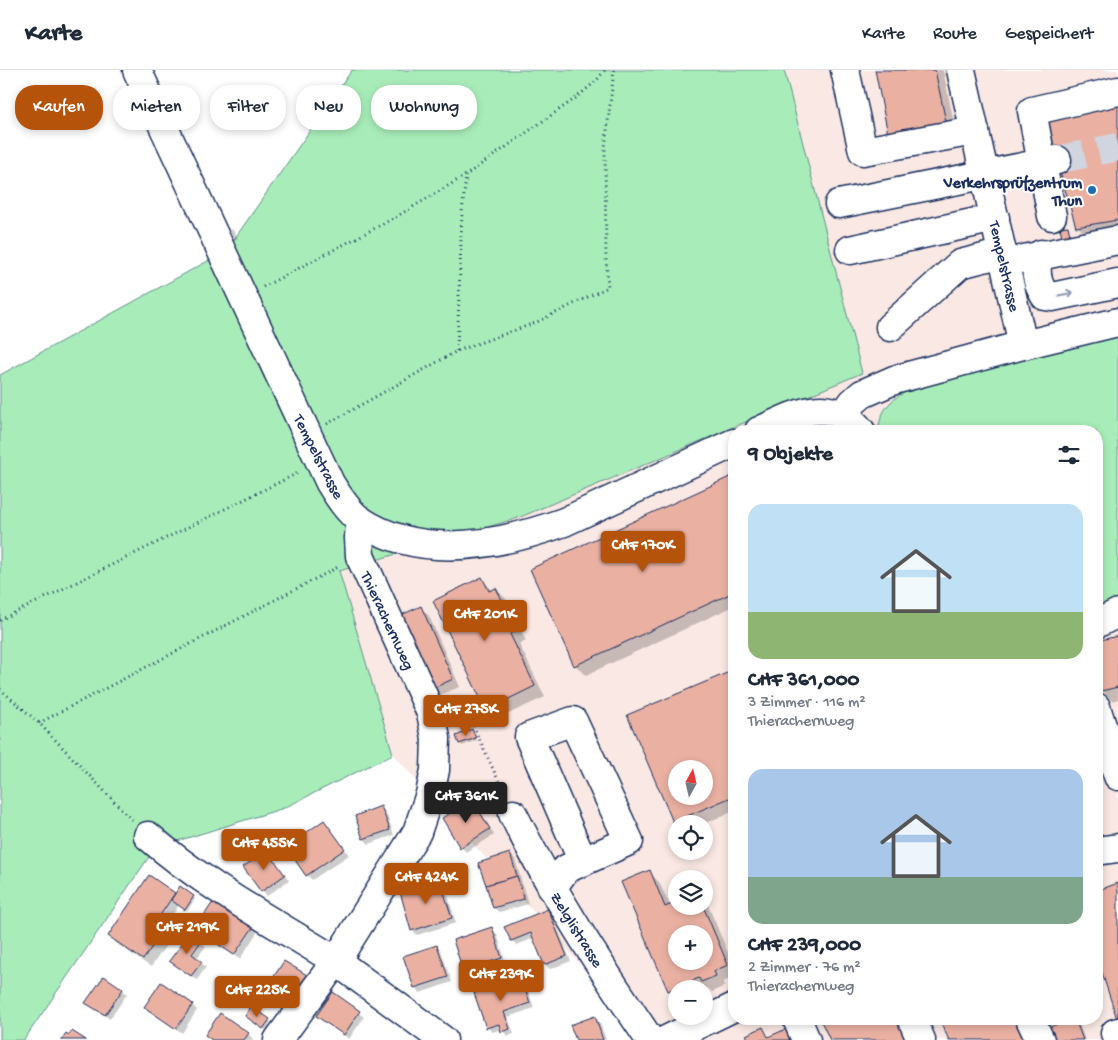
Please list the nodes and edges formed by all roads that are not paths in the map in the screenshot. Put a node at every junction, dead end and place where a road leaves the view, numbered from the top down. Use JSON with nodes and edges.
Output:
{"nodes":[{"id":1,"x":845,"y":70,"type":"edge"},
{"id":2,"x":945,"y":70,"type":"edge"},
{"id":3,"x":961,"y":70,"type":"edge"},
{"id":4,"x":140,"y":75,"type":"edge"},
{"id":5,"x":1118,"y":91,"type":"edge"},
{"id":6,"x":967,"y":132,"type":"junction"},
{"id":7,"x":1049,"y":161,"type":"junction"},
{"id":8,"x":985,"y":174,"type":"junction"},
{"id":9,"x":839,"y":204,"type":"dead end"},
{"id":10,"x":1052,"y":216,"type":"dead end"},
{"id":11,"x":995,"y":218,"type":"junction"},
{"id":12,"x":1118,"y":240,"type":"edge"},
{"id":13,"x":850,"y":250,"type":"dead end"},
{"id":14,"x":1041,"y":254,"type":"junction"},
{"id":15,"x":1005,"y":259,"type":"junction"},
{"id":16,"x":1118,"y":283,"type":"edge"},
{"id":17,"x":1118,"y":322,"type":"edge"},
{"id":18,"x":890,"y":327,"type":"dead end"},
{"id":19,"x":1023,"y":345,"type":"junction"},
{"id":20,"x":852,"y":423,"type":"edge"},
{"id":21,"x":773,"y":425,"type":"edge"},
{"id":22,"x":728,"y":446,"type":"edge"},
{"id":23,"x":360,"y":520,"type":"junction"},
{"id":24,"x":1118,"y":613,"type":"edge"},
{"id":25,"x":1103,"y":620,"type":"edge"},
{"id":26,"x":1104,"y":711,"type":"edge"},
{"id":27,"x":1118,"y":776,"type":"edge"},
{"id":28,"x":513,"y":814,"type":"road end"},
{"id":29,"x":148,"y":836,"type":"road end"},
{"id":30,"x":1118,"y":848,"type":"edge"},
{"id":31,"x":1103,"y":850,"type":"edge"},
{"id":32,"x":583,"y":862,"type":"junction"},
{"id":33,"x":552,"y":888,"type":"junction"},
{"id":34,"x":336,"y":961,"type":"junction"},
{"id":35,"x":728,"y":1009,"type":"edge"},
{"id":36,"x":800,"y":1025,"type":"edge"},
{"id":37,"x":819,"y":1025,"type":"edge"},
{"id":38,"x":915,"y":1025,"type":"edge"},
{"id":39,"x":1033,"y":1025,"type":"edge"},
{"id":40,"x":278,"y":1040,"type":"edge"},
{"id":41,"x":442,"y":1040,"type":"edge"},
{"id":42,"x":650,"y":1040,"type":"edge"},
{"id":43,"x":666,"y":1040,"type":"edge"},
{"id":44,"x":806,"y":1040,"type":"edge"},
{"id":45,"x":825,"y":1040,"type":"edge"},
{"id":46,"x":921,"y":1040,"type":"edge"},
{"id":47,"x":1040,"y":1040,"type":"edge"}],
"edges":[{"from":1,"to":6,"type":"street"},
{"from":2,"to":6,"type":"street"},
{"from":3,"to":6,"type":"street","name":"Tempelstrasse"},
{"from":4,"to":23,"type":"street","name":"Tempelstrasse"},
{"from":5,"to":7,"type":"street"},
{"from":6,"to":8,"type":"street","name":"Tempelstrasse"},
{"from":7,"to":8,"type":"street"},
{"from":7,"to":10,"type":"street"},
{"from":8,"to":9,"type":"street"},
{"from":8,"to":11,"type":"street","name":"Tempelstrasse"},
{"from":11,"to":13,"type":"street"},
{"from":11,"to":15,"type":"street","name":"Tempelstrasse"},
{"from":12,"to":14,"type":"street"},
{"from":14,"to":15,"type":"street"},
{"from":14,"to":16,"type":"street","one_way":true},
{"from":15,"to":18,"type":"street"},
{"from":15,"to":19,"type":"street","name":"Tempelstrasse"},
{"from":17,"to":19,"type":"street"},
{"from":19,"to":20,"type":"street"},
{"from":20,"to":21,"type":"street"},
{"from":22,"to":23,"type":"street","name":"Tempelstrasse"},
{"from":23,"to":34,"type":"street","name":"Thierachernweg"},
{"from":24,"to":25,"type":"street"},
{"from":26,"to":27,"type":"street"},
{"from":28,"to":33,"type":"street","name":"Zelglistrasse"},
{"from":29,"to":34,"type":"street"},
{"from":30,"to":31,"type":"street"},
{"from":32,"to":32,"type":"street"},
{"from":32,"to":33,"type":"street"},
{"from":33,"to":42,"type":"street","name":"Zelglistrasse"},
{"from":34,"to":40,"type":"street","name":"Thierachernweg"},
{"from":34,"to":41,"type":"street"},
{"from":35,"to":43,"type":"street"},
{"from":36,"to":44,"type":"street"},
{"from":37,"to":45,"type":"street"},
{"from":38,"to":46,"type":"street"},
{"from":39,"to":47,"type":"street"}]}
